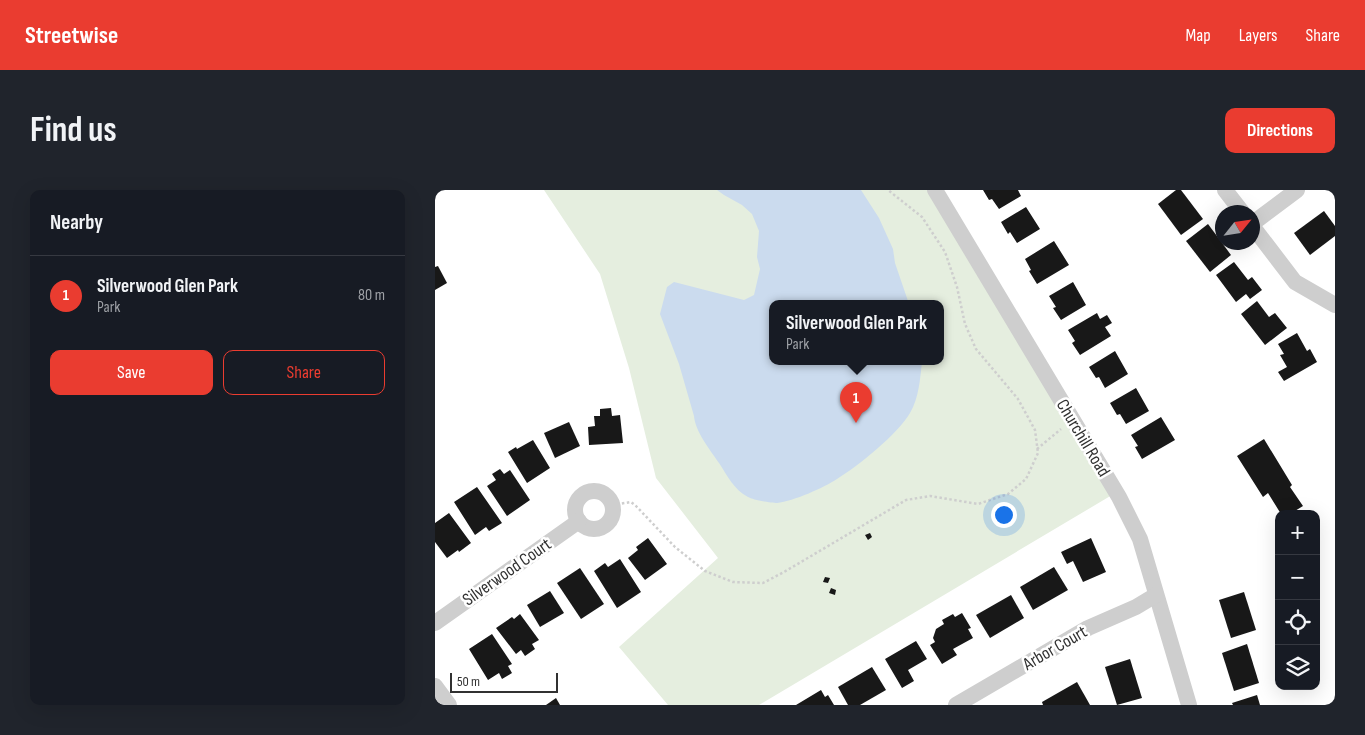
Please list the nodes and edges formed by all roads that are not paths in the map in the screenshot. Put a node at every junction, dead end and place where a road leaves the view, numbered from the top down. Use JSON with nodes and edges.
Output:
{"nodes":[{"id":1,"x":935,"y":190,"type":"edge"},
{"id":2,"x":1225,"y":190,"type":"edge"},
{"id":3,"x":1297,"y":190,"type":"edge"},
{"id":4,"x":1237,"y":205,"type":"edge"},
{"id":5,"x":1260,"y":219,"type":"edge"},
{"id":6,"x":1260,"y":234,"type":"edge"},
{"id":7,"x":1335,"y":305,"type":"edge"},
{"id":8,"x":579,"y":521,"type":"junction"},
{"id":9,"x":1156,"y":595,"type":"junction"},
{"id":10,"x":435,"y":623,"type":"edge"},
{"id":11,"x":435,"y":686,"type":"edge"},
{"id":12,"x":449,"y":705,"type":"edge"},
{"id":13,"x":956,"y":705,"type":"edge"},
{"id":14,"x":1189,"y":705,"type":"edge"}],
"edges":[{"from":1,"to":9,"type":"street","name":"Churchill Road"},
{"from":2,"to":4,"type":"street"},
{"from":3,"to":5,"type":"street"},
{"from":6,"to":7,"type":"street"},
{"from":8,"to":8,"type":"street"},
{"from":8,"to":10,"type":"street","name":"Silverwood Court"},
{"from":9,"to":13,"type":"street","name":"Arbor Court"},
{"from":9,"to":14,"type":"street","name":"Churchill Road"},
{"from":11,"to":12,"type":"street"}]}
